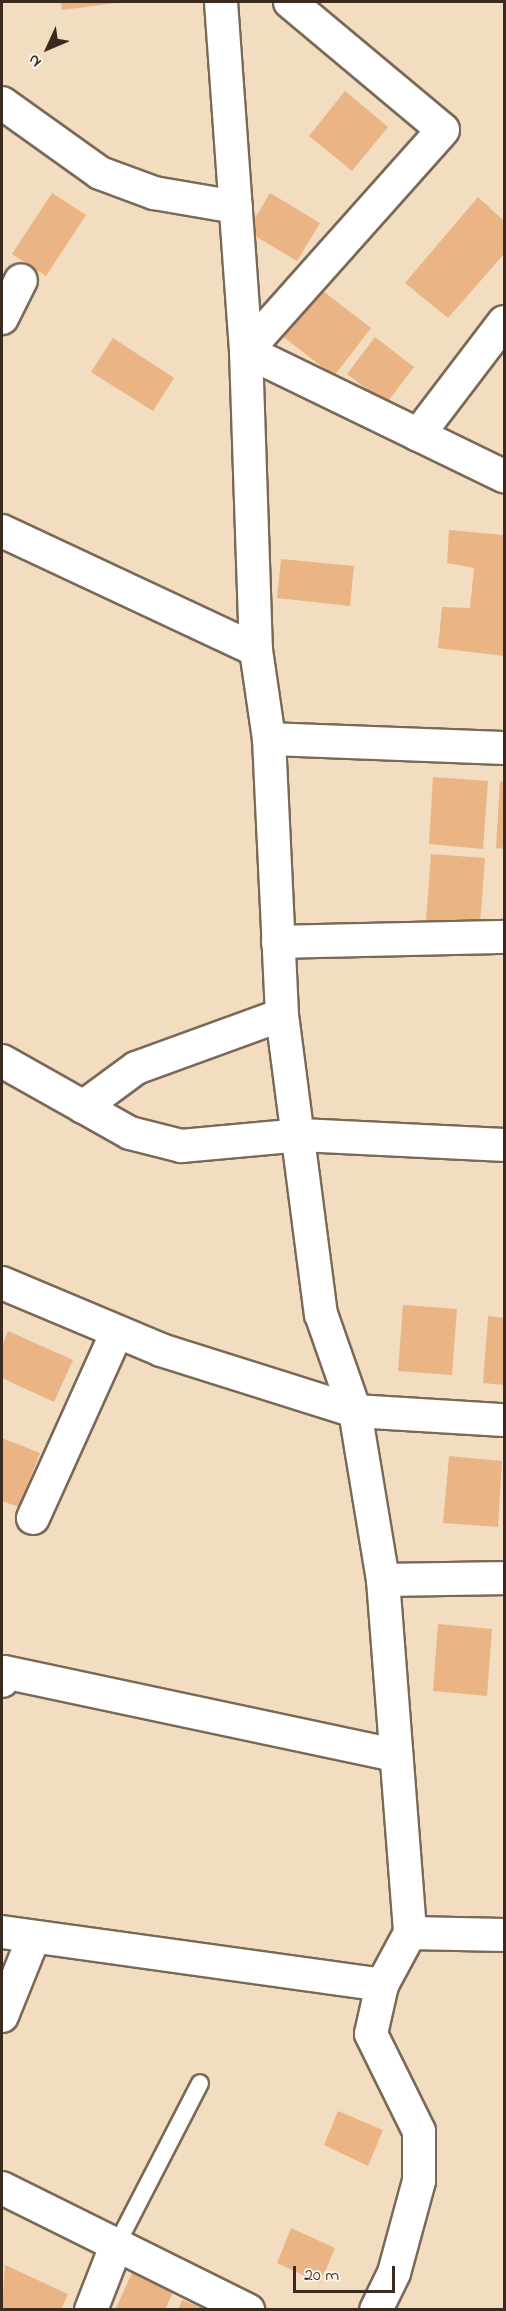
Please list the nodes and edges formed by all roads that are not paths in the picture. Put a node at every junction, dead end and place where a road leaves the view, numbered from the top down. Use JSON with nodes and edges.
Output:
{"nodes":[{"id":1,"x":221,"y":2,"type":"edge"},
{"id":2,"x":290,"y":2,"type":"edge"},
{"id":3,"x":2,"y":103,"type":"edge"},
{"id":4,"x":236,"y":207,"type":"junction"},
{"id":5,"x":21,"y":280,"type":"dead end"},
{"id":6,"x":2,"y":318,"type":"edge"},
{"id":7,"x":504,"y":322,"type":"edge"},
{"id":8,"x":246,"y":351,"type":"junction"},
{"id":9,"x":417,"y":435,"type":"junction"},
{"id":10,"x":504,"y":476,"type":"edge"},
{"id":11,"x":2,"y":531,"type":"edge"},
{"id":12,"x":256,"y":650,"type":"junction"},
{"id":13,"x":269,"y":739,"type":"junction"},
{"id":14,"x":504,"y":748,"type":"edge"},
{"id":15,"x":504,"y":938,"type":"edge"},
{"id":16,"x":278,"y":942,"type":"junction"},
{"id":17,"x":282,"y":1015,"type":"junction"},
{"id":18,"x":2,"y":1061,"type":"edge"},
{"id":19,"x":83,"y":1107,"type":"junction"},
{"id":20,"x":301,"y":1135,"type":"junction"},
{"id":21,"x":504,"y":1145,"type":"edge"},
{"id":22,"x":2,"y":1283,"type":"edge"},
{"id":23,"x":117,"y":1332,"type":"junction"},
{"id":24,"x":355,"y":1411,"type":"junction"},
{"id":25,"x":504,"y":1420,"type":"edge"},
{"id":26,"x":33,"y":1518,"type":"dead end"},
{"id":27,"x":504,"y":1578,"type":"edge"},
{"id":28,"x":383,"y":1580,"type":"junction"},
{"id":29,"x":2,"y":1681,"type":"edge"},
{"id":30,"x":396,"y":1755,"type":"junction"},
{"id":31,"x":2,"y":1932,"type":"edge"},
{"id":32,"x":410,"y":1933,"type":"junction"},
{"id":33,"x":504,"y":1935,"type":"edge"},
{"id":34,"x":33,"y":1939,"type":"junction"},
{"id":35,"x":382,"y":1985,"type":"junction"},
{"id":36,"x":2,"y":2016,"type":"edge"},
{"id":37,"x":200,"y":2083,"type":"dead end"},
{"id":38,"x":2,"y":2188,"type":"edge"},
{"id":39,"x":116,"y":2246,"type":"junction"},
{"id":40,"x":381,"y":2308,"type":"edge"},
{"id":41,"x":91,"y":2310,"type":"edge"},
{"id":42,"x":248,"y":2310,"type":"edge"}],
"edges":[{"from":1,"to":4,"type":"street"},
{"from":2,"to":8,"type":"street"},
{"from":3,"to":4,"type":"street"},
{"from":4,"to":8,"type":"street"},
{"from":5,"to":6,"type":"street"},
{"from":7,"to":9,"type":"street"},
{"from":8,"to":9,"type":"street"},
{"from":8,"to":12,"type":"street"},
{"from":9,"to":10,"type":"street"},
{"from":11,"to":12,"type":"street"},
{"from":12,"to":13,"type":"street"},
{"from":13,"to":14,"type":"street"},
{"from":13,"to":16,"type":"street"},
{"from":15,"to":16,"type":"street"},
{"from":16,"to":17,"type":"street"},
{"from":17,"to":19,"type":"street"},
{"from":17,"to":20,"type":"street"},
{"from":18,"to":19,"type":"street"},
{"from":19,"to":20,"type":"street"},
{"from":20,"to":21,"type":"street"},
{"from":20,"to":24,"type":"street"},
{"from":22,"to":23,"type":"street"},
{"from":23,"to":24,"type":"street"},
{"from":23,"to":26,"type":"street"},
{"from":24,"to":25,"type":"street"},
{"from":24,"to":28,"type":"street"},
{"from":27,"to":28,"type":"street"},
{"from":28,"to":30,"type":"street"},
{"from":29,"to":30,"type":"street"},
{"from":30,"to":32,"type":"street"},
{"from":31,"to":34,"type":"street"},
{"from":32,"to":33,"type":"street"},
{"from":32,"to":35,"type":"street"},
{"from":34,"to":35,"type":"street"},
{"from":34,"to":36,"type":"street"},
{"from":35,"to":40,"type":"street"},
{"from":37,"to":39,"type":"lane"},
{"from":38,"to":39,"type":"street"},
{"from":39,"to":41,"type":"street"},
{"from":39,"to":42,"type":"street"}]}
